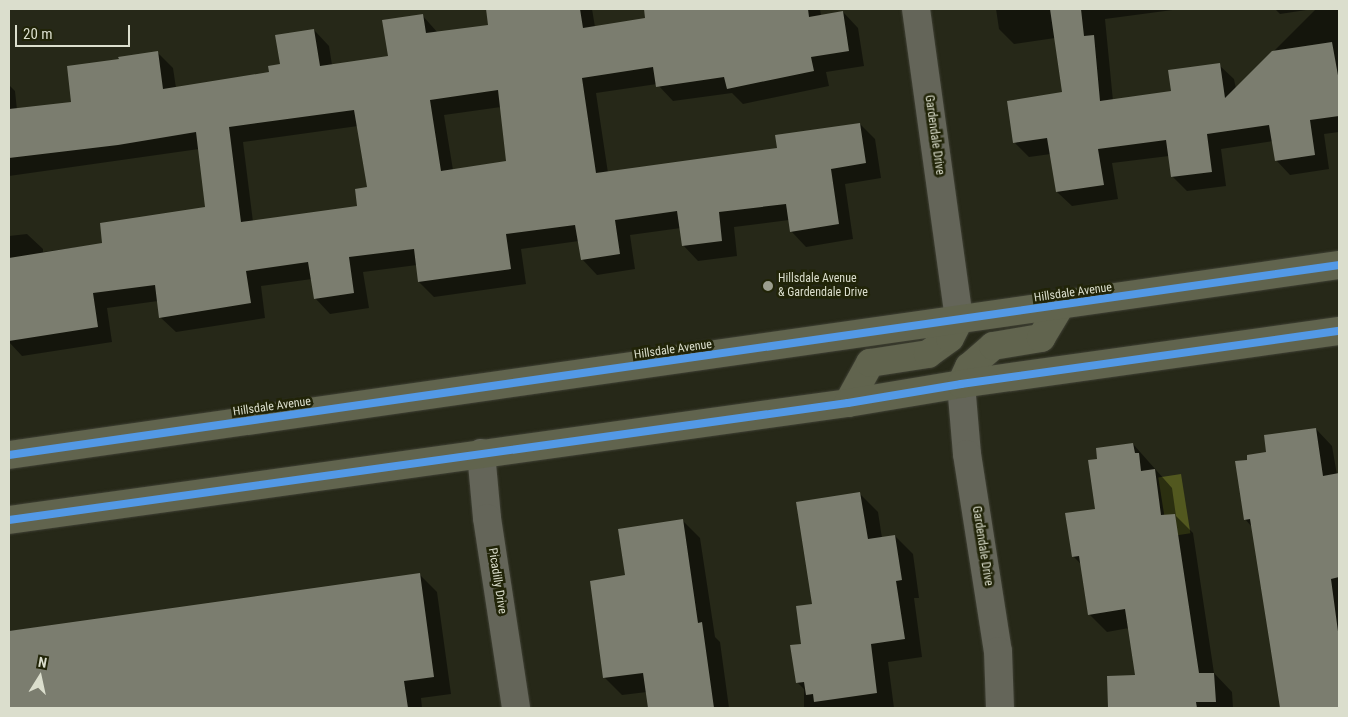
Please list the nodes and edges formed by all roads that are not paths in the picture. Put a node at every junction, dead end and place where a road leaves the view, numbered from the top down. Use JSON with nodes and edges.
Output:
{"nodes":[{"id":1,"x":916,"y":9,"type":"edge"},
{"id":2,"x":1339,"y":265,"type":"edge"},
{"id":3,"x":1060,"y":306,"type":"junction"},
{"id":4,"x":960,"y":320,"type":"junction"},
{"id":5,"x":1339,"y":330,"type":"edge"},
{"id":6,"x":961,"y":384,"type":"junction"},
{"id":7,"x":848,"y":403,"type":"junction"},
{"id":8,"x":482,"y":453,"type":"junction"},
{"id":9,"x":9,"y":455,"type":"edge"},
{"id":10,"x":9,"y":520,"type":"edge"},
{"id":11,"x":516,"y":708,"type":"edge"},
{"id":12,"x":1000,"y":708,"type":"edge"}],
"edges":[{"from":1,"to":4,"type":"street","name":"Gardendale Drive"},
{"from":2,"to":3,"type":"highway","name":"Hillsdale Avenue"},
{"from":3,"to":4,"type":"highway","name":"Hillsdale Avenue"},
{"from":3,"to":6,"type":"highway"},
{"from":4,"to":7,"type":"highway"},
{"from":4,"to":9,"type":"highway","name":"Hillsdale Avenue"},
{"from":5,"to":6,"type":"highway"},
{"from":6,"to":7,"type":"highway"},
{"from":6,"to":12,"type":"street","name":"Gardendale Drive"},
{"from":7,"to":8,"type":"highway"},
{"from":8,"to":10,"type":"highway"},
{"from":8,"to":11,"type":"street","name":"Picadilly Drive"}]}
